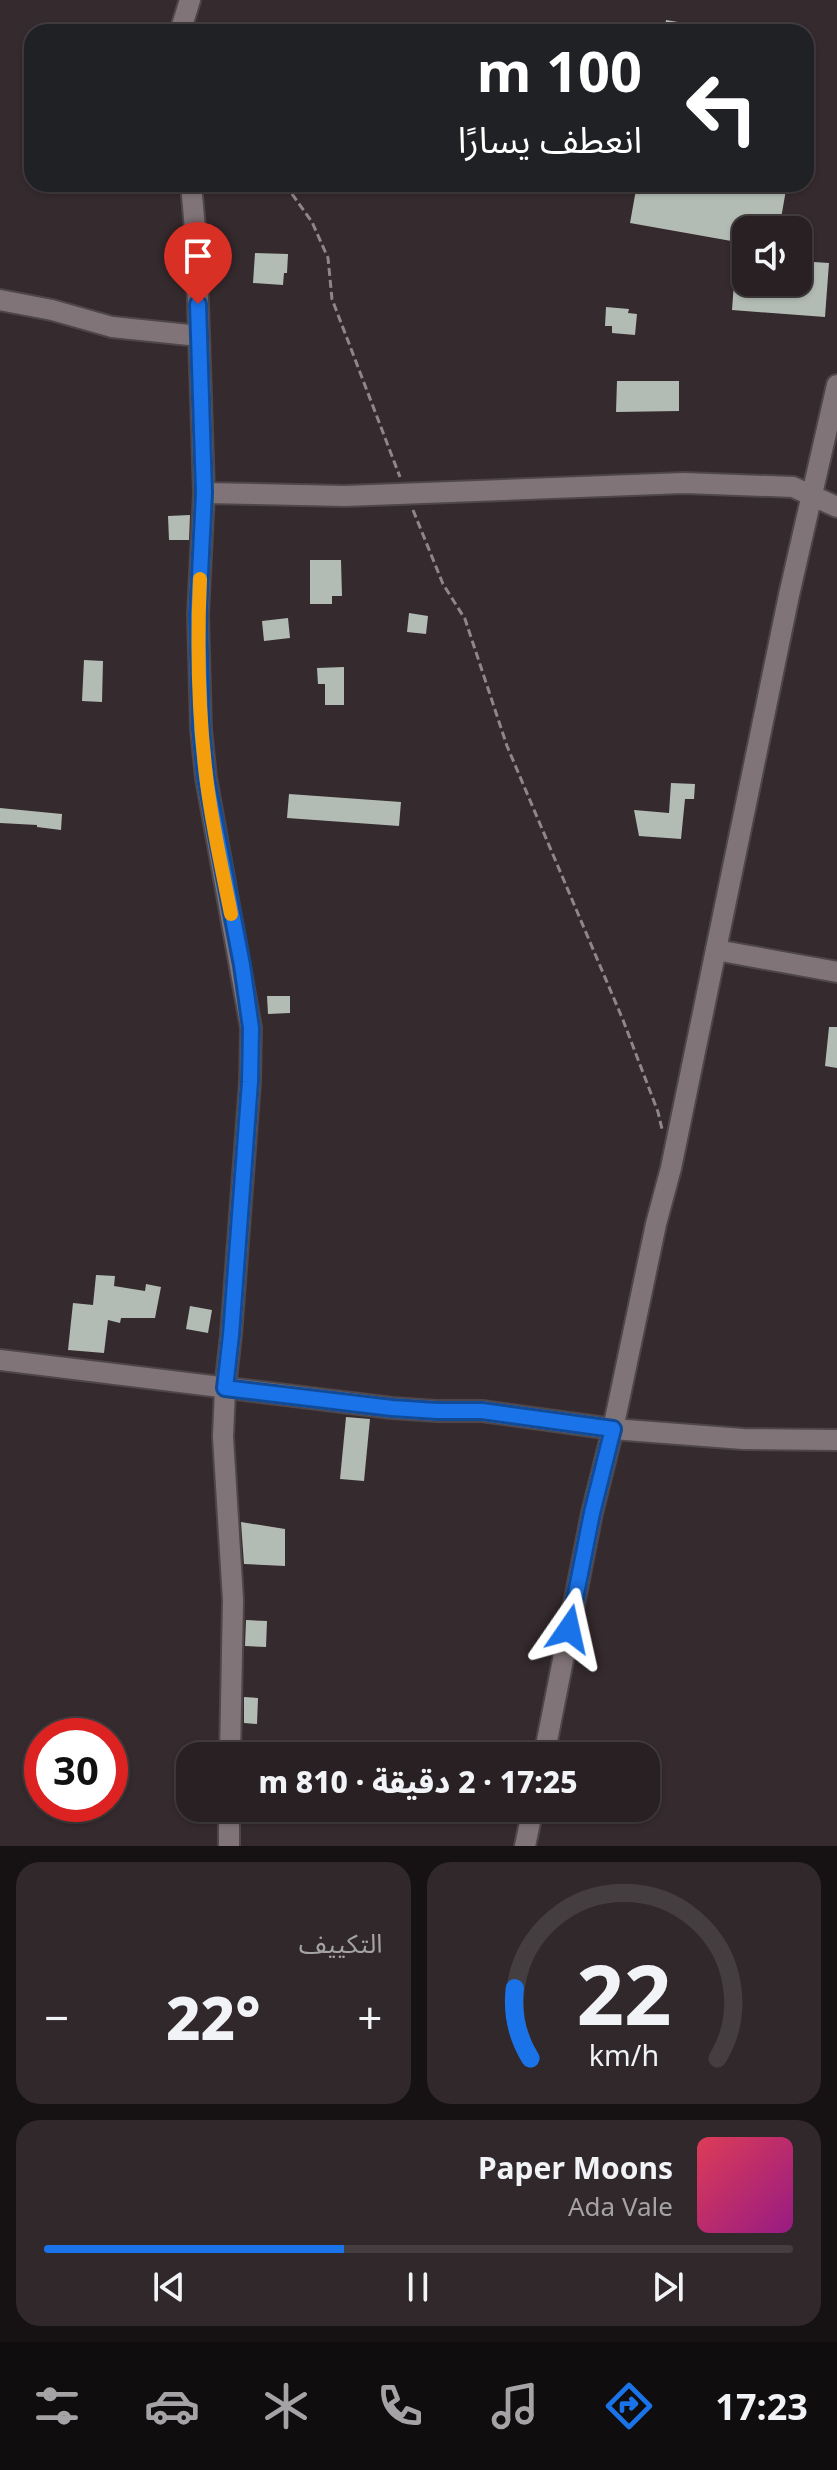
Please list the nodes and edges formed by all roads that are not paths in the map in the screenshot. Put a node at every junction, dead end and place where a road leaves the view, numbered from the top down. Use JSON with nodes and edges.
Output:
{"nodes":[{"id":1,"x":190,"y":0,"type":"edge"},
{"id":2,"x":181,"y":24,"type":"edge"},
{"id":3,"x":192,"y":192,"type":"edge"},
{"id":4,"x":0,"y":300,"type":"edge"},
{"id":5,"x":199,"y":336,"type":"junction"},
{"id":6,"x":837,"y":385,"type":"edge"},
{"id":7,"x":204,"y":493,"type":"junction"},
{"id":8,"x":813,"y":494,"type":"junction"},
{"id":9,"x":837,"y":507,"type":"edge"},
{"id":10,"x":716,"y":950,"type":"junction"},
{"id":11,"x":837,"y":972,"type":"edge"},
{"id":12,"x":0,"y":1360,"type":"edge"},
{"id":13,"x":225,"y":1388,"type":"junction"},
{"id":14,"x":613,"y":1429,"type":"junction"},
{"id":15,"x":837,"y":1440,"type":"edge"},
{"id":16,"x":230,"y":1742,"type":"edge"},
{"id":17,"x":547,"y":1742,"type":"edge"},
{"id":18,"x":229,"y":1822,"type":"edge"},
{"id":19,"x":530,"y":1822,"type":"edge"},
{"id":20,"x":229,"y":1846,"type":"edge"},
{"id":21,"x":525,"y":1846,"type":"edge"}],
"edges":[{"from":1,"to":2,"type":"street"},
{"from":3,"to":5,"type":"street"},
{"from":4,"to":5,"type":"street"},
{"from":5,"to":7,"type":"street"},
{"from":6,"to":8,"type":"street"},
{"from":7,"to":8,"type":"street"},
{"from":7,"to":13,"type":"street"},
{"from":8,"to":9,"type":"street"},
{"from":8,"to":10,"type":"street"},
{"from":10,"to":11,"type":"street"},
{"from":10,"to":14,"type":"street"},
{"from":12,"to":13,"type":"street"},
{"from":13,"to":14,"type":"street"},
{"from":13,"to":16,"type":"street"},
{"from":14,"to":15,"type":"street"},
{"from":14,"to":17,"type":"street"},
{"from":18,"to":20,"type":"street"},
{"from":19,"to":21,"type":"street"}]}
